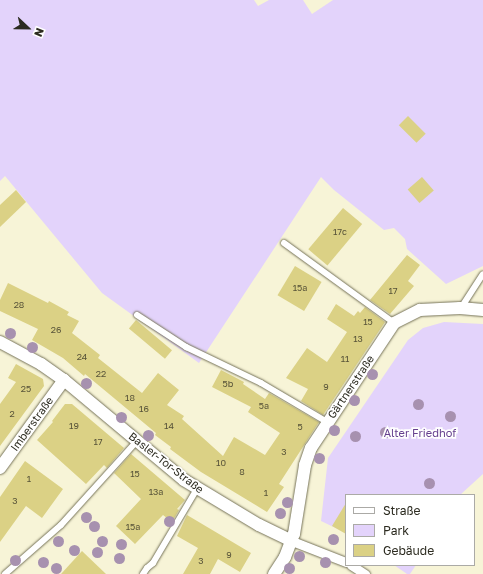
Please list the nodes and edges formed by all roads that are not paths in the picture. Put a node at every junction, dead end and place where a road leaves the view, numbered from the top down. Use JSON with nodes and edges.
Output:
{"nodes":[{"id":1,"x":284,"y":243,"type":"dead end"},
{"id":2,"x":483,"y":274,"type":"edge"},
{"id":3,"x":460,"y":308,"type":"junction"},
{"id":4,"x":483,"y":310,"type":"edge"},
{"id":5,"x":137,"y":315,"type":"dead end"},
{"id":6,"x":394,"y":323,"type":"junction"},
{"id":7,"x":0,"y":342,"type":"edge"},
{"id":8,"x":64,"y":380,"type":"junction"},
{"id":9,"x":327,"y":422,"type":"junction"},
{"id":10,"x":137,"y":441,"type":"junction"},
{"id":11,"x":0,"y":468,"type":"edge"},
{"id":12,"x":197,"y":489,"type":"junction"},
{"id":13,"x":292,"y":541,"type":"junction"},
{"id":14,"x":345,"y":562,"type":"edge"},
{"id":15,"x":353,"y":566,"type":"edge"},
{"id":16,"x":5,"y":574,"type":"edge"},
{"id":17,"x":143,"y":574,"type":"edge"},
{"id":18,"x":274,"y":574,"type":"edge"},
{"id":19,"x":365,"y":574,"type":"edge"}],
"edges":[{"from":1,"to":6,"type":"lane"},
{"from":2,"to":3,"type":"lane"},
{"from":3,"to":4,"type":"street","name":"Gärtnerstraße"},
{"from":3,"to":6,"type":"street","name":"Gärtnerstraße"},
{"from":5,"to":9,"type":"lane"},
{"from":6,"to":9,"type":"street","name":"Gärtnerstraße"},
{"from":7,"to":8,"type":"street","name":"Basler-Tor-Straße"},
{"from":8,"to":10,"type":"street","name":"Basler-Tor-Straße"},
{"from":8,"to":11,"type":"street","name":"Imberstraße"},
{"from":9,"to":13,"type":"street","name":"Gärtnerstraße"},
{"from":10,"to":12,"type":"street","name":"Basler-Tor-Straße"},
{"from":10,"to":16,"type":"lane"},
{"from":12,"to":13,"type":"street","name":"Basler-Tor-Straße"},
{"from":12,"to":17,"type":"lane"},
{"from":13,"to":14,"type":"street","name":"Basler-Tor-Straße"},
{"from":13,"to":18,"type":"street","name":"Gärtnerstraße"},
{"from":15,"to":19,"type":"street"}]}
